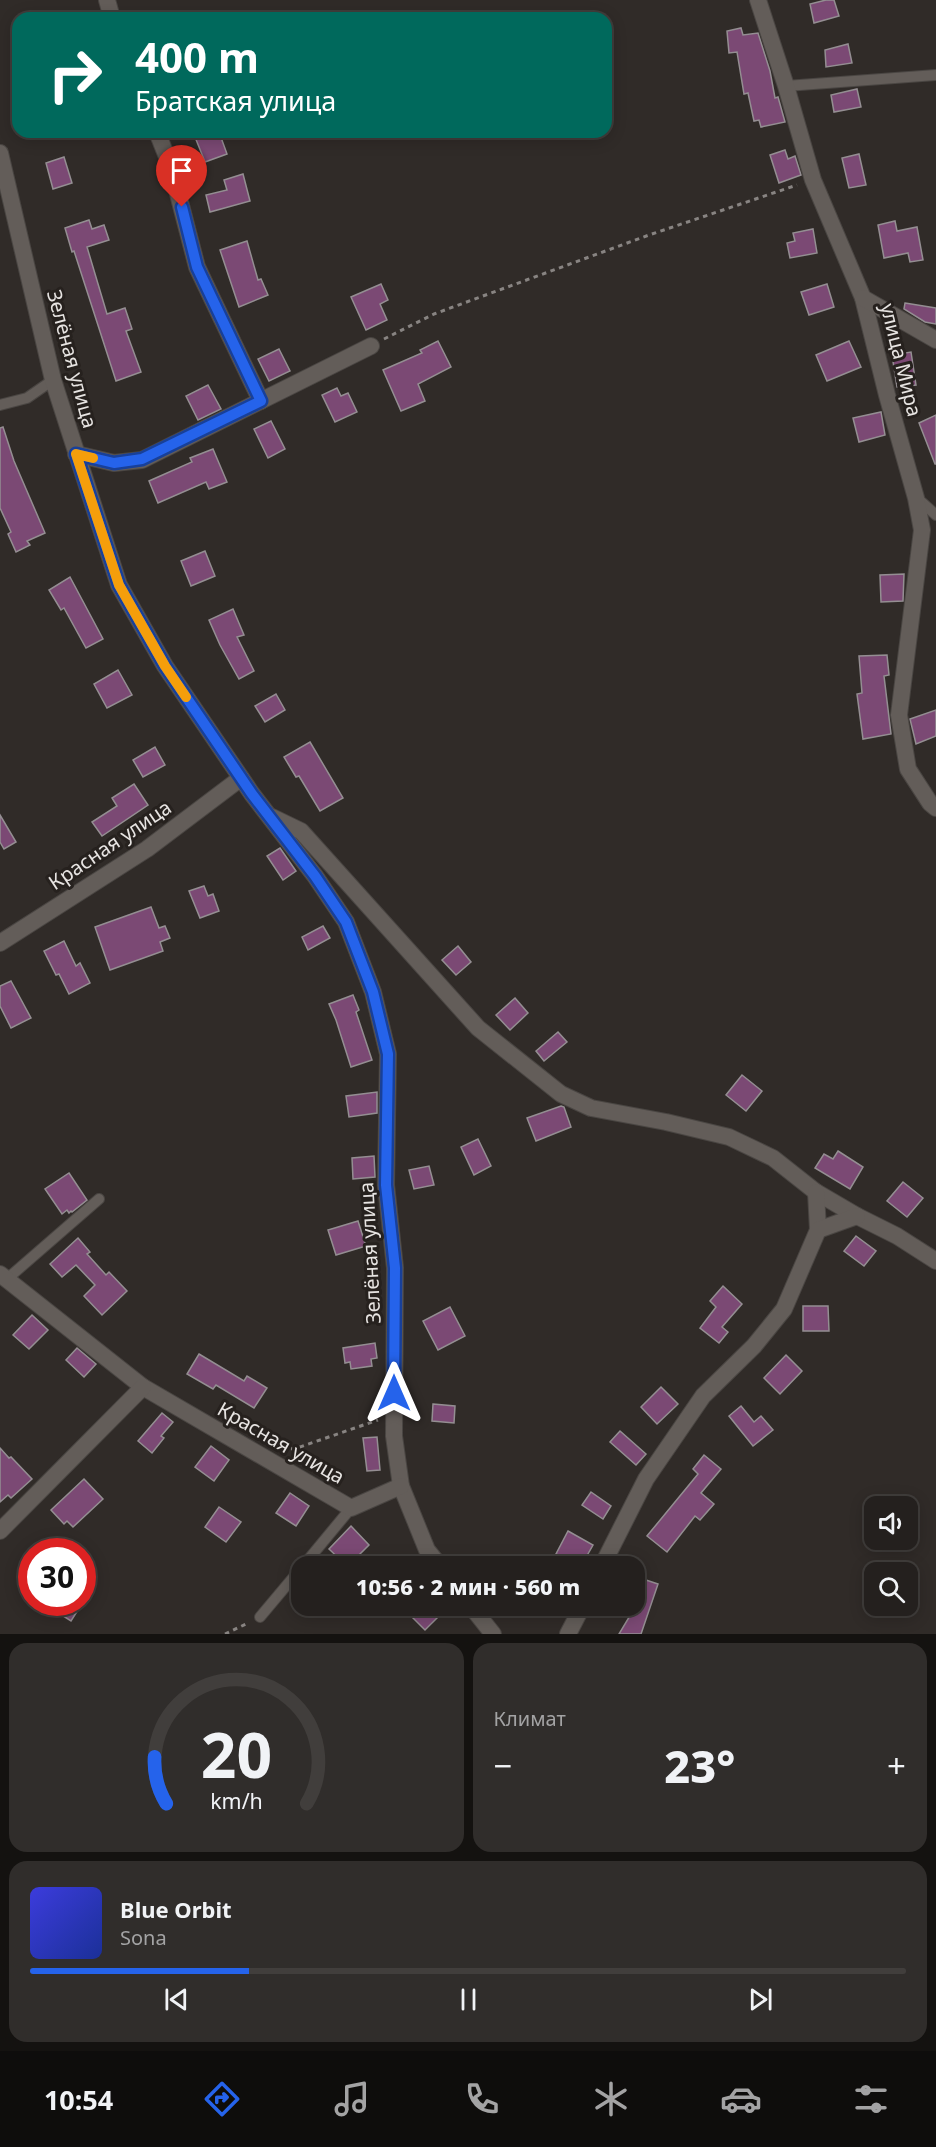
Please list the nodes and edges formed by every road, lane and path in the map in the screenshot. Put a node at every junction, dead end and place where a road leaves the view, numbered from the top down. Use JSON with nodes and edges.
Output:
{"nodes":[{"id":1,"x":758,"y":0,"type":"edge"},
{"id":2,"x":936,"y":75,"type":"edge"},
{"id":3,"x":786,"y":86,"type":"junction"},
{"id":4,"x":159,"y":138,"type":"edge"},
{"id":5,"x":0,"y":153,"type":"edge"},
{"id":6,"x":813,"y":180,"type":"junction"},
{"id":7,"x":863,"y":298,"type":"junction"},
{"id":8,"x":936,"y":340,"type":"edge"},
{"id":9,"x":371,"y":346,"type":"joint"},
{"id":10,"x":53,"y":380,"type":"junction"},
{"id":11,"x":261,"y":401,"type":"junction"},
{"id":12,"x":0,"y":405,"type":"edge"},
{"id":13,"x":76,"y":454,"type":"junction"},
{"id":14,"x":916,"y":498,"type":"junction"},
{"id":15,"x":936,"y":515,"type":"edge"},
{"id":16,"x":241,"y":778,"type":"junction"},
{"id":17,"x":936,"y":808,"type":"edge"},
{"id":18,"x":268,"y":815,"type":"junction"},
{"id":19,"x":0,"y":943,"type":"edge"},
{"id":20,"x":816,"y":1191,"type":"junction"},
{"id":21,"x":99,"y":1199,"type":"dead end"},
{"id":22,"x":857,"y":1216,"type":"junction"},
{"id":23,"x":818,"y":1230,"type":"junction"},
{"id":24,"x":936,"y":1261,"type":"edge"},
{"id":25,"x":3,"y":1277,"type":"edge"},
{"id":26,"x":144,"y":1387,"type":"junction"},
{"id":27,"x":394,"y":1414,"type":"junction"},
{"id":28,"x":282,"y":1448,"type":"dead end"},
{"id":29,"x":401,"y":1486,"type":"junction"},
{"id":30,"x":351,"y":1508,"type":"junction"},
{"id":31,"x":0,"y":1531,"type":"edge"},
{"id":32,"x":311,"y":1556,"type":"edge"},
{"id":33,"x":432,"y":1556,"type":"edge"},
{"id":34,"x":607,"y":1556,"type":"edge"},
{"id":35,"x":291,"y":1580,"type":"edge"},
{"id":36,"x":479,"y":1616,"type":"edge"},
{"id":37,"x":577,"y":1616,"type":"edge"},
{"id":38,"x":260,"y":1617,"type":"joint"},
{"id":39,"x":225,"y":1634,"type":"edge"},
{"id":40,"x":493,"y":1634,"type":"edge"},
{"id":41,"x":568,"y":1634,"type":"edge"}],
"edges":[{"from":1,"to":3,"type":"street","name":"улица Мира"},
{"from":2,"to":3,"type":"lane"},
{"from":3,"to":6,"type":"street","name":"улица Мира"},
{"from":4,"to":11,"type":"street"},
{"from":5,"to":10,"type":"street","name":"Зелёная улица"},
{"from":6,"to":7,"type":"street","name":"улица Мира"},
{"from":6,"to":9,"type":"path"},
{"from":7,"to":8,"type":"street"},
{"from":7,"to":14,"type":"street","name":"улица Мира"},
{"from":9,"to":11,"type":"street"},
{"from":10,"to":12,"type":"lane"},
{"from":10,"to":13,"type":"street","name":"Зелёная улица"},
{"from":11,"to":13,"type":"street"},
{"from":13,"to":16,"type":"street","name":"Зелёная улица"},
{"from":14,"to":15,"type":"lane"},
{"from":14,"to":17,"type":"street","name":"улица Мира"},
{"from":16,"to":18,"type":"street","name":"Зелёная улица"},
{"from":16,"to":19,"type":"street","name":"Красная улица"},
{"from":18,"to":20,"type":"street","name":"Зелёная улица"},
{"from":18,"to":27,"type":"street","name":"Зелёная улица"},
{"from":20,"to":22,"type":"street"},
{"from":20,"to":23,"type":"street"},
{"from":21,"to":25,"type":"lane"},
{"from":22,"to":23,"type":"street"},
{"from":22,"to":24,"type":"street"},
{"from":23,"to":34,"type":"street"},
{"from":25,"to":26,"type":"street","name":"Красная улица"},
{"from":26,"to":30,"type":"street","name":"Красная улица"},
{"from":26,"to":31,"type":"street"},
{"from":27,"to":28,"type":"path"},
{"from":27,"to":29,"type":"street","name":"Зелёная улица"},
{"from":29,"to":30,"type":"street","name":"Красная улица"},
{"from":29,"to":33,"type":"street","name":"Зелёная улица"},
{"from":30,"to":32,"type":"lane"},
{"from":35,"to":38,"type":"lane"},
{"from":36,"to":40,"type":"street"},
{"from":37,"to":41,"type":"street"},
{"from":38,"to":39,"type":"path"}]}
